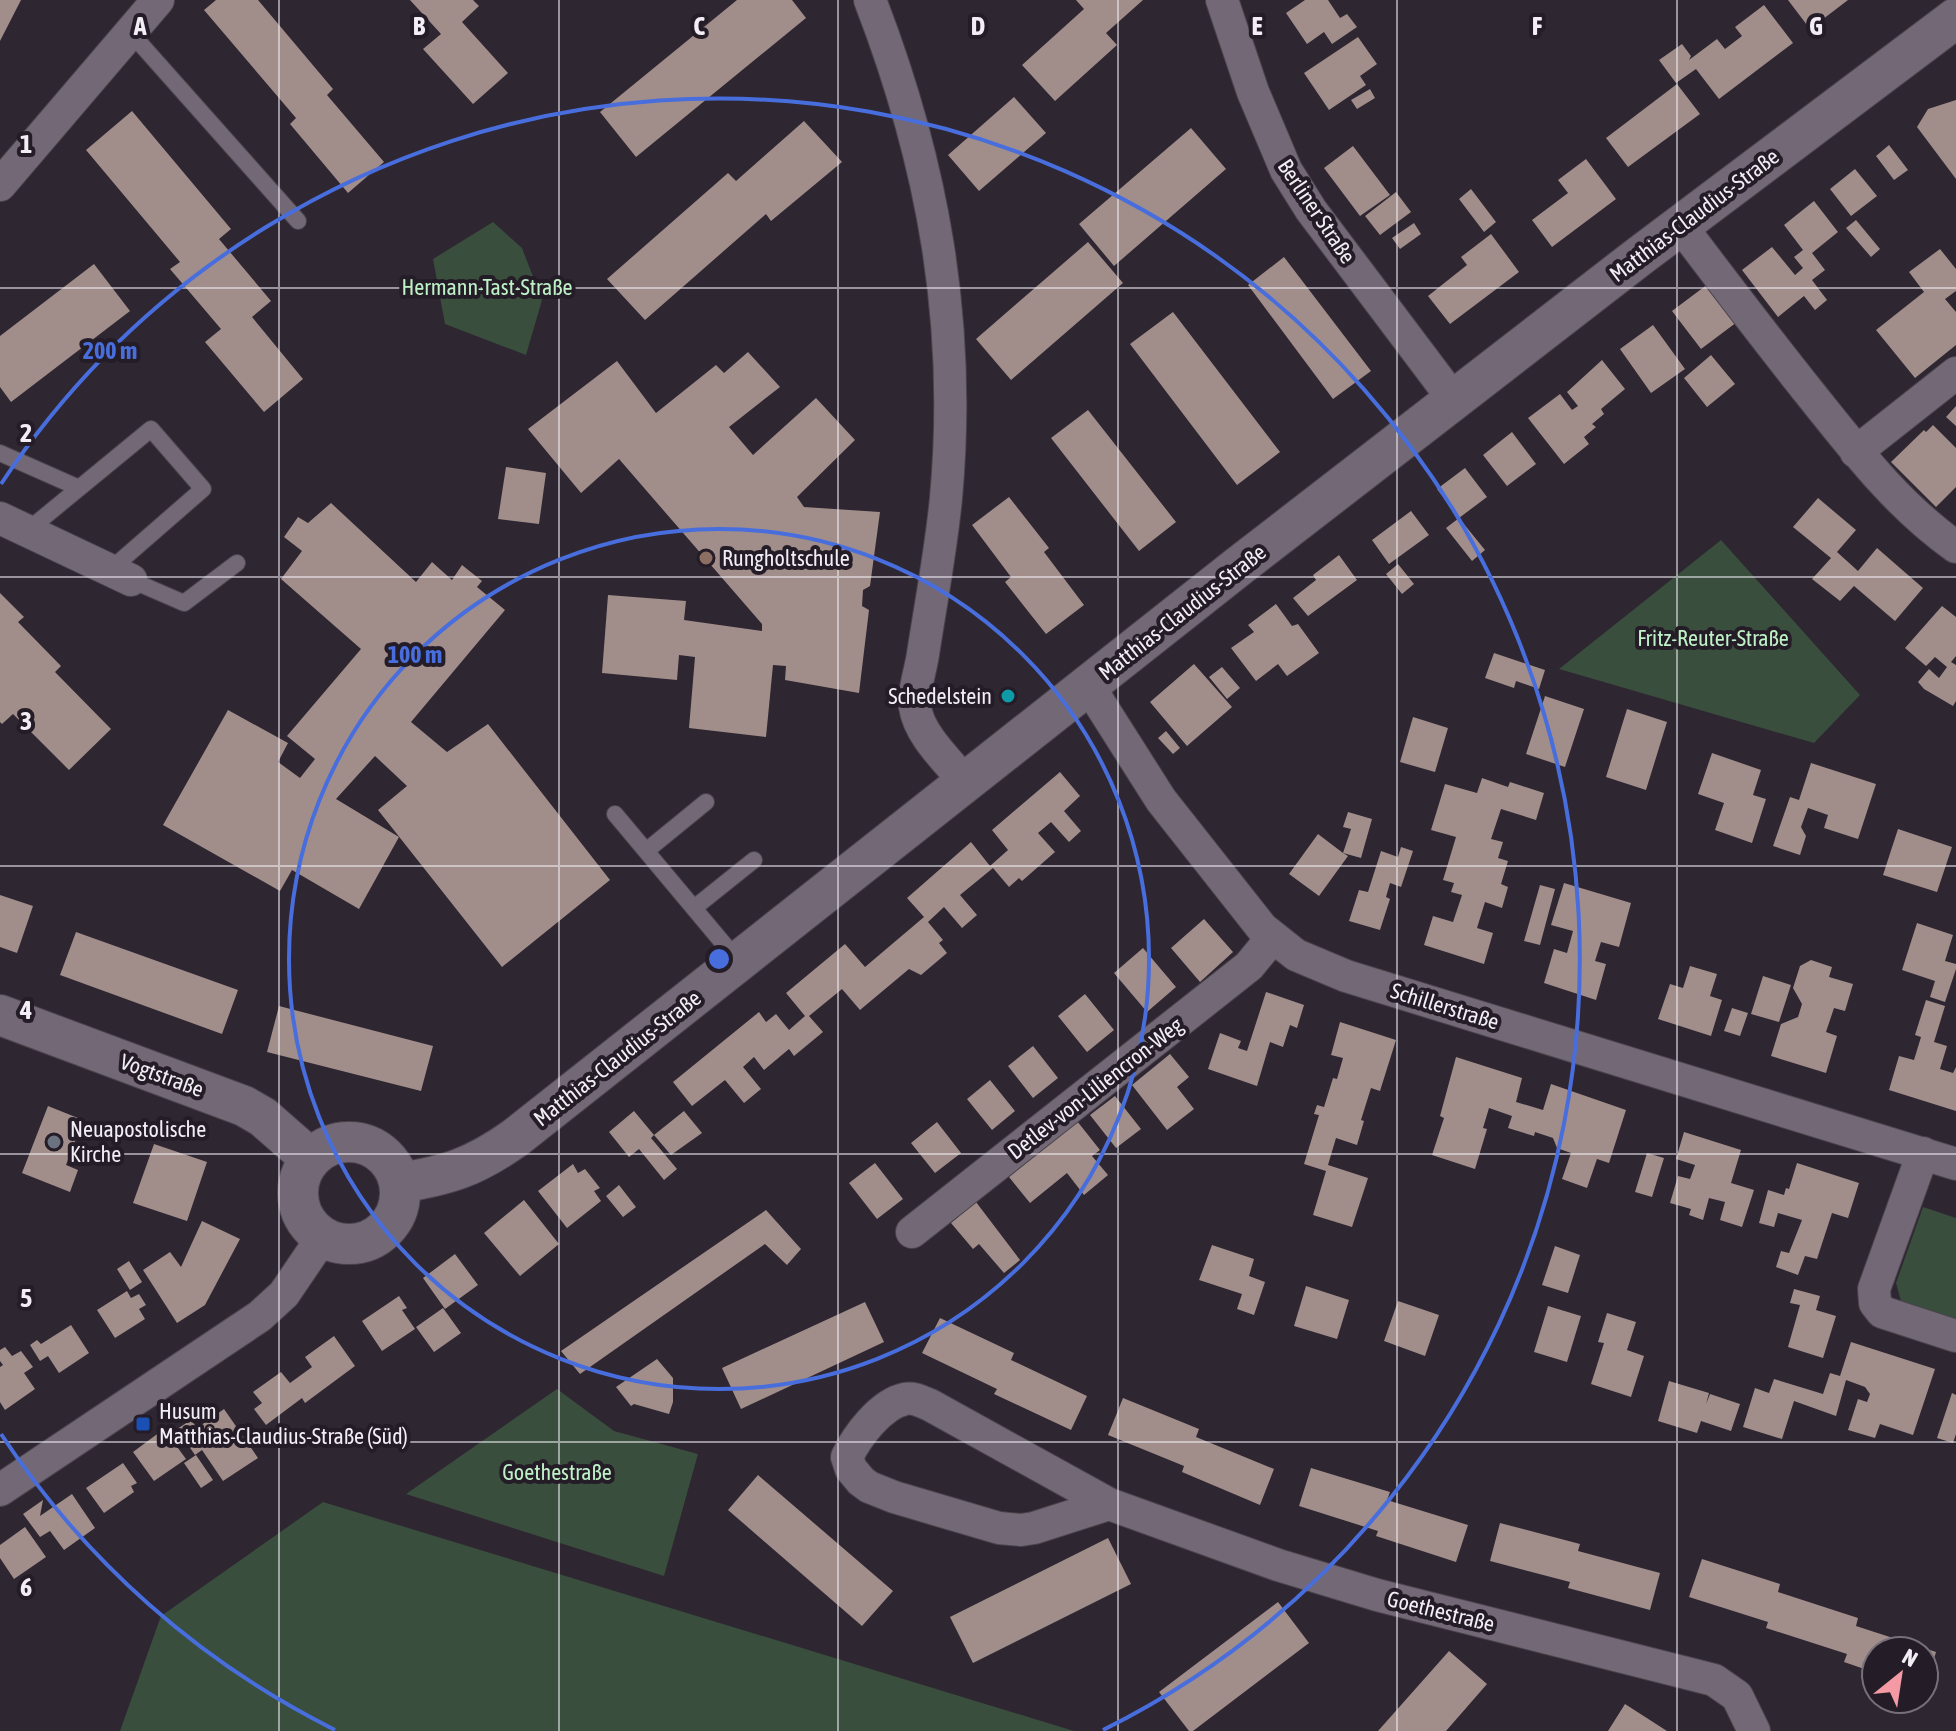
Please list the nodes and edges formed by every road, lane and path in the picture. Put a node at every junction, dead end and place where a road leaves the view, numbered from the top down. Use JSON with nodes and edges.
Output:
{"nodes":[{"id":1,"x":158,"y":0,"type":"edge"},
{"id":2,"x":870,"y":0,"type":"edge"},
{"id":3,"x":1222,"y":0,"type":"edge"},
{"id":4,"x":1956,"y":18,"type":"edge"},
{"id":5,"x":130,"y":32,"type":"junction"},
{"id":6,"x":0,"y":185,"type":"edge"},
{"id":7,"x":298,"y":221,"type":"dead end"},
{"id":8,"x":1680,"y":225,"type":"junction"},
{"id":9,"x":1956,"y":373,"type":"edge"},
{"id":10,"x":1454,"y":400,"type":"junction"},
{"id":11,"x":1856,"y":452,"type":"junction"},
{"id":12,"x":0,"y":453,"type":"edge"},
{"id":13,"x":79,"y":488,"type":"junction"},
{"id":14,"x":13,"y":524,"type":"edge"},
{"id":15,"x":1956,"y":547,"type":"edge"},
{"id":16,"x":237,"y":563,"type":"dead end"},
{"id":17,"x":121,"y":575,"type":"junction"},
{"id":18,"x":1088,"y":685,"type":"junction"},
{"id":19,"x":965,"y":782,"type":"junction"},
{"id":20,"x":706,"y":802,"type":"dead end"},
{"id":21,"x":615,"y":814,"type":"dead end"},
{"id":22,"x":646,"y":851,"type":"junction"},
{"id":23,"x":754,"y":860,"type":"dead end"},
{"id":24,"x":694,"y":908,"type":"junction"},
{"id":25,"x":1272,"y":938,"type":"junction"},
{"id":26,"x":739,"y":962,"type":"junction"},
{"id":27,"x":0,"y":1015,"type":"edge"},
{"id":28,"x":1923,"y":1153,"type":"junction"},
{"id":29,"x":311,"y":1159,"type":"junction"},
{"id":30,"x":1956,"y":1164,"type":"edge"},
{"id":31,"x":399,"y":1183,"type":"junction"},
{"id":32,"x":912,"y":1232,"type":"dead end"},
{"id":33,"x":322,"y":1238,"type":"junction"},
{"id":34,"x":1956,"y":1336,"type":"edge"},
{"id":35,"x":0,"y":1490,"type":"edge"},
{"id":36,"x":1109,"y":1504,"type":"junction"},
{"id":37,"x":1754,"y":1731,"type":"edge"}],
"edges":[{"from":1,"to":5,"type":"street"},
{"from":2,"to":19,"type":"street"},
{"from":3,"to":10,"type":"street","name":"Berliner Straße"},
{"from":4,"to":8,"type":"street","name":"Matthias-Claudius-Straße"},
{"from":5,"to":6,"type":"street"},
{"from":5,"to":7,"type":"lane"},
{"from":8,"to":10,"type":"street","name":"Matthias-Claudius-Straße"},
{"from":8,"to":11,"type":"street"},
{"from":9,"to":11,"type":"street"},
{"from":10,"to":18,"type":"street","name":"Matthias-Claudius-Straße"},
{"from":11,"to":15,"type":"street"},
{"from":12,"to":13,"type":"lane"},
{"from":13,"to":14,"type":"lane"},
{"from":13,"to":17,"type":"lane"},
{"from":14,"to":17,"type":"street"},
{"from":16,"to":17,"type":"lane"},
{"from":18,"to":19,"type":"street","name":"Matthias-Claudius-Straße"},
{"from":18,"to":25,"type":"street","name":"Schillerstraße"},
{"from":19,"to":26,"type":"street","name":"Matthias-Claudius-Straße"},
{"from":20,"to":22,"type":"lane"},
{"from":21,"to":22,"type":"lane"},
{"from":22,"to":24,"type":"lane"},
{"from":23,"to":24,"type":"lane"},
{"from":24,"to":26,"type":"lane"},
{"from":25,"to":28,"type":"street","name":"Schillerstraße"},
{"from":25,"to":32,"type":"street","name":"Detlev-von-Liliencron-Weg"},
{"from":26,"to":31,"type":"street","name":"Matthias-Claudius-Straße"},
{"from":27,"to":29,"type":"street","name":"Vogtstraße"},
{"from":28,"to":30,"type":"street","name":"Schillerstraße"},
{"from":28,"to":34,"type":"street"},
{"from":29,"to":31,"type":"street"},
{"from":29,"to":33,"type":"street"},
{"from":31,"to":33,"type":"street"},
{"from":33,"to":35,"type":"street"},
{"from":36,"to":36,"type":"street","name":"Goethestraße"},
{"from":36,"to":37,"type":"street","name":"Goethestraße"}]}
